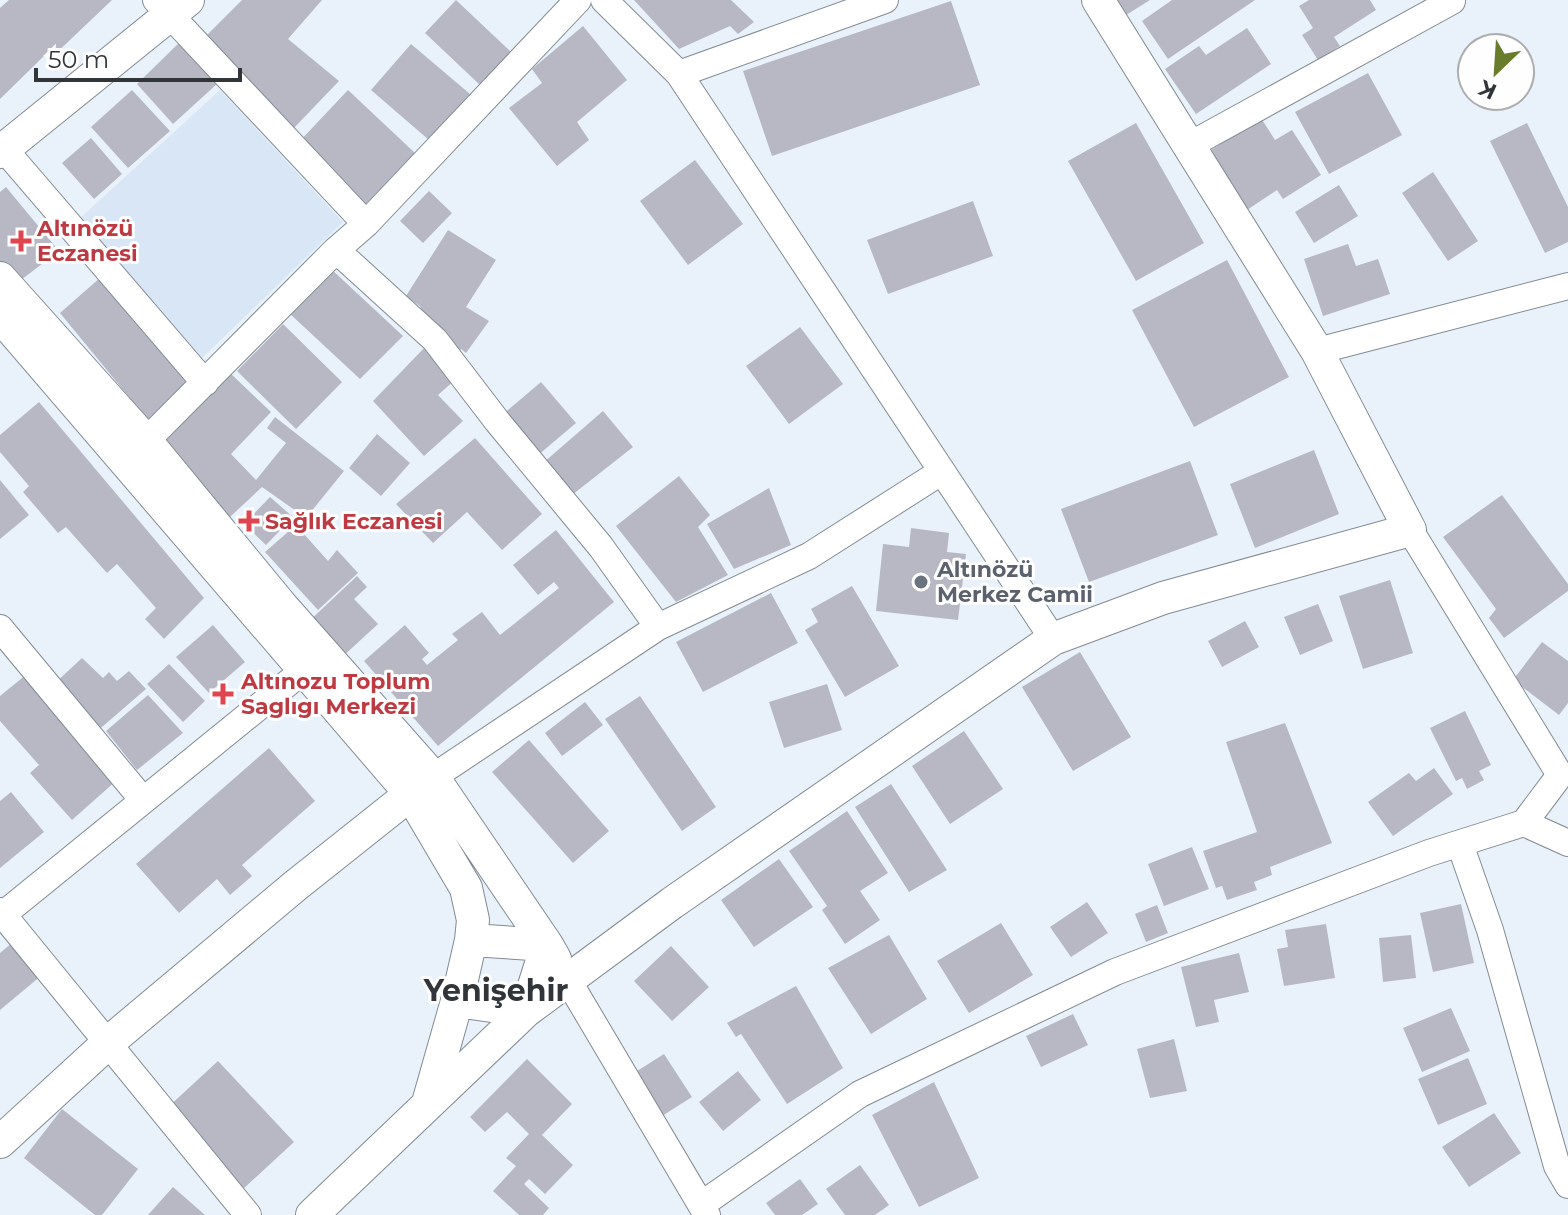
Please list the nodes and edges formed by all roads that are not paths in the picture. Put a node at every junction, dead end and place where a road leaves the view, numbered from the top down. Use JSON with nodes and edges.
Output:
{"nodes":[{"id":1,"x":578,"y":0,"type":"edge"},
{"id":2,"x":604,"y":0,"type":"edge"},
{"id":3,"x":885,"y":0,"type":"edge"},
{"id":4,"x":1098,"y":0,"type":"edge"},
{"id":5,"x":1452,"y":1,"type":"edge"},
{"id":6,"x":172,"y":5,"type":"edge"},
{"id":7,"x":679,"y":74,"type":"junction"},
{"id":8,"x":1190,"y":145,"type":"junction"},
{"id":9,"x":2,"y":150,"type":"edge"},
{"id":10,"x":366,"y":224,"type":"junction"},
{"id":11,"x":336,"y":250,"type":"junction"},
{"id":12,"x":0,"y":278,"type":"edge"},
{"id":13,"x":1568,"y":286,"type":"edge"},
{"id":14,"x":0,"y":316,"type":"edge"},
{"id":15,"x":1317,"y":351,"type":"junction"},
{"id":16,"x":205,"y":383,"type":"junction"},
{"id":17,"x":146,"y":441,"type":"junction"},
{"id":18,"x":941,"y":472,"type":"junction"},
{"id":19,"x":1410,"y":530,"type":"junction"},
{"id":20,"x":658,"y":627,"type":"junction"},
{"id":21,"x":0,"y":628,"type":"edge"},
{"id":22,"x":1053,"y":639,"type":"junction"},
{"id":23,"x":304,"y":670,"type":"junction"},
{"id":24,"x":422,"y":785,"type":"junction"},
{"id":25,"x":143,"y":800,"type":"junction"},
{"id":26,"x":1524,"y":823,"type":"junction"},
{"id":27,"x":1568,"y":843,"type":"edge"},
{"id":28,"x":1460,"y":844,"type":"junction"},
{"id":29,"x":1,"y":914,"type":"edge"},
{"id":30,"x":471,"y":940,"type":"junction"},
{"id":31,"x":547,"y":945,"type":"junction"},
{"id":32,"x":569,"y":982,"type":"junction"},
{"id":33,"x":457,"y":1001,"type":"junction"},
{"id":34,"x":526,"y":1011,"type":"junction"},
{"id":35,"x":109,"y":1042,"type":"junction"},
{"id":36,"x":428,"y":1104,"type":"junction"},
{"id":37,"x":0,"y":1142,"type":"edge"},
{"id":38,"x":1568,"y":1185,"type":"edge"},
{"id":39,"x":704,"y":1210,"type":"edge"},
{"id":40,"x":248,"y":1215,"type":"edge"},
{"id":41,"x":312,"y":1215,"type":"edge"}],
"edges":[{"from":1,"to":10,"type":"street"},
{"from":2,"to":7,"type":"street"},
{"from":3,"to":7,"type":"street"},
{"from":4,"to":8,"type":"street"},
{"from":5,"to":8,"type":"street"},
{"from":6,"to":9,"type":"street"},
{"from":6,"to":10,"type":"street"},
{"from":7,"to":18,"type":"street"},
{"from":8,"to":15,"type":"street"},
{"from":9,"to":16,"type":"street"},
{"from":10,"to":11,"type":"street"},
{"from":11,"to":16,"type":"street"},
{"from":11,"to":20,"type":"street"},
{"from":12,"to":17,"type":"street"},
{"from":13,"to":15,"type":"street"},
{"from":14,"to":23,"type":"street"},
{"from":15,"to":19,"type":"street"},
{"from":16,"to":17,"type":"street"},
{"from":17,"to":24,"type":"street"},
{"from":18,"to":20,"type":"street"},
{"from":18,"to":22,"type":"street"},
{"from":19,"to":22,"type":"street"},
{"from":19,"to":26,"type":"street"},
{"from":20,"to":24,"type":"street"},
{"from":21,"to":25,"type":"street"},
{"from":22,"to":32,"type":"street"},
{"from":23,"to":24,"type":"street"},
{"from":23,"to":25,"type":"street"},
{"from":24,"to":30,"type":"street"},
{"from":24,"to":31,"type":"street"},
{"from":24,"to":35,"type":"street"},
{"from":25,"to":29,"type":"street"},
{"from":26,"to":27,"type":"street"},
{"from":26,"to":28,"type":"street"},
{"from":28,"to":38,"type":"street"},
{"from":28,"to":39,"type":"street"},
{"from":29,"to":35,"type":"street"},
{"from":30,"to":31,"type":"street"},
{"from":30,"to":33,"type":"street"},
{"from":31,"to":32,"type":"street"},
{"from":31,"to":34,"type":"street"},
{"from":32,"to":34,"type":"street"},
{"from":32,"to":39,"type":"street"},
{"from":33,"to":34,"type":"street"},
{"from":33,"to":36,"type":"street"},
{"from":34,"to":36,"type":"street"},
{"from":35,"to":37,"type":"street"},
{"from":35,"to":40,"type":"street"},
{"from":36,"to":41,"type":"street"}]}
